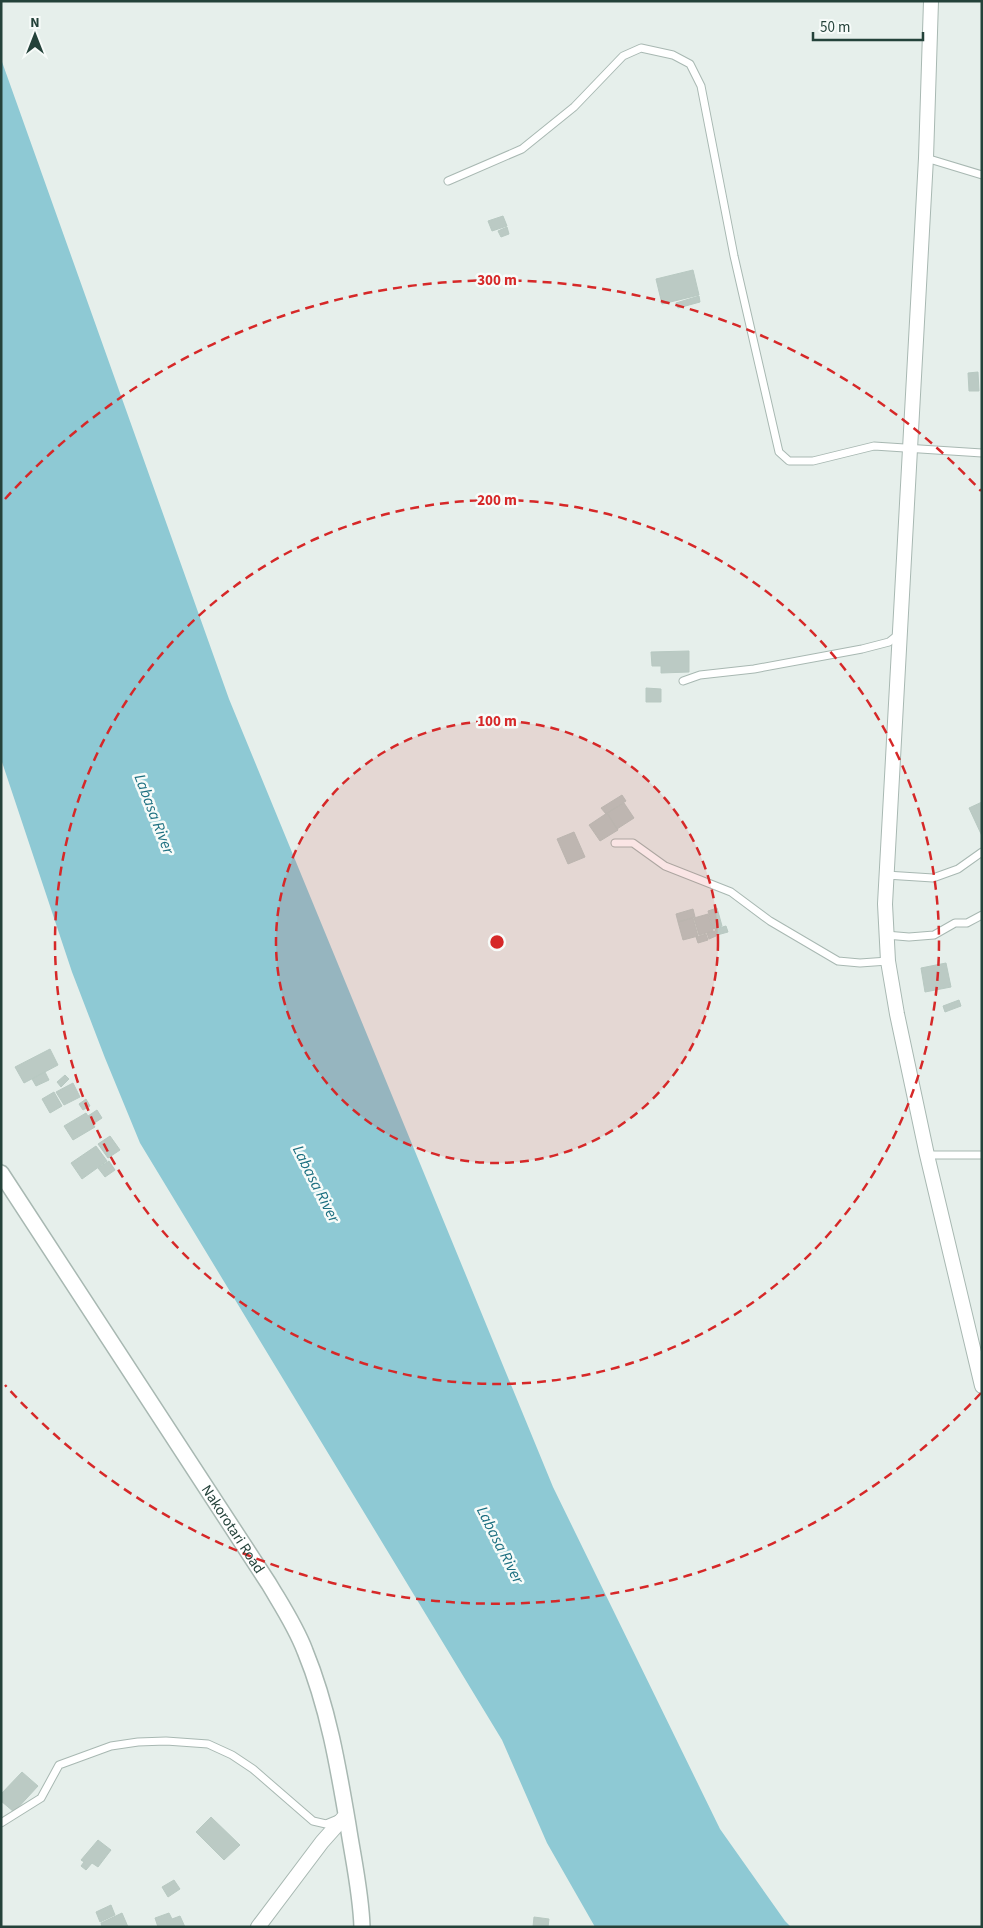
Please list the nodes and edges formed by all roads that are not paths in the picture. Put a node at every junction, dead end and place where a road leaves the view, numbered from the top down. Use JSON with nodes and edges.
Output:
{"nodes":[{"id":1,"x":931,"y":1,"type":"edge"},
{"id":2,"x":926,"y":158,"type":"junction"},
{"id":3,"x":982,"y":175,"type":"edge"},
{"id":4,"x":448,"y":182,"type":"dead end"},
{"id":5,"x":908,"y":450,"type":"junction"},
{"id":6,"x":982,"y":453,"type":"edge"},
{"id":7,"x":899,"y":633,"type":"junction"},
{"id":8,"x":683,"y":682,"type":"dead end"},
{"id":9,"x":615,"y":842,"type":"dead end"},
{"id":10,"x":982,"y":852,"type":"edge"},
{"id":11,"x":886,"y":874,"type":"junction"},
{"id":12,"x":982,"y":915,"type":"edge"},
{"id":13,"x":886,"y":935,"type":"junction"},
{"id":14,"x":888,"y":961,"type":"junction"},
{"id":15,"x":927,"y":1155,"type":"junction"},
{"id":16,"x":982,"y":1155,"type":"edge"},
{"id":17,"x":1,"y":1172,"type":"edge"},
{"id":18,"x":982,"y":1386,"type":"edge"},
{"id":19,"x":346,"y":1815,"type":"junction"},
{"id":20,"x":1,"y":1823,"type":"edge"},
{"id":21,"x":258,"y":1927,"type":"edge"},
{"id":22,"x":362,"y":1927,"type":"edge"}],
"edges":[{"from":1,"to":2,"type":"street"},
{"from":2,"to":3,"type":"lane"},
{"from":2,"to":5,"type":"street"},
{"from":4,"to":5,"type":"lane"},
{"from":5,"to":6,"type":"lane"},
{"from":5,"to":7,"type":"street"},
{"from":7,"to":8,"type":"lane"},
{"from":7,"to":11,"type":"street"},
{"from":9,"to":14,"type":"lane"},
{"from":10,"to":11,"type":"lane"},
{"from":11,"to":13,"type":"street"},
{"from":12,"to":13,"type":"lane"},
{"from":13,"to":14,"type":"street"},
{"from":14,"to":15,"type":"street"},
{"from":15,"to":16,"type":"lane"},
{"from":15,"to":18,"type":"street"},
{"from":17,"to":19,"type":"street","name":"Nakorotari Road"},
{"from":19,"to":20,"type":"lane"},
{"from":19,"to":21,"type":"street"},
{"from":19,"to":22,"type":"street","name":"Nakorotari Road"}]}
